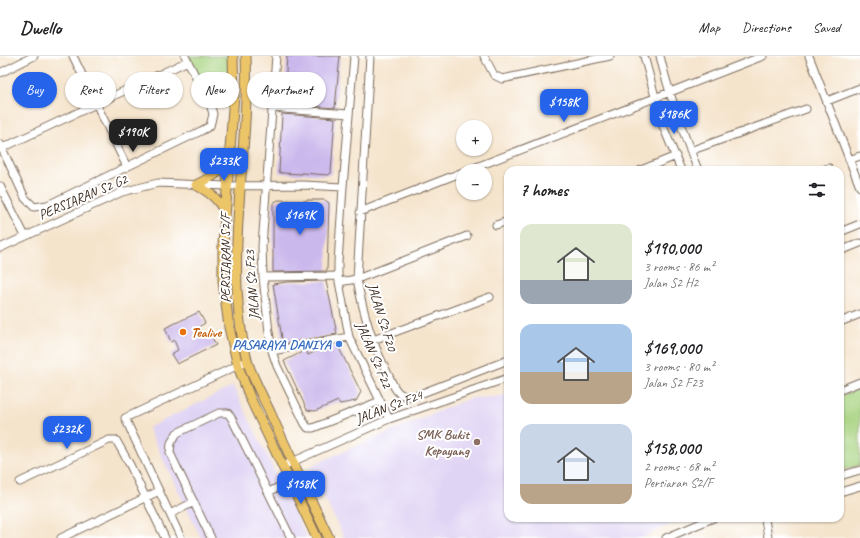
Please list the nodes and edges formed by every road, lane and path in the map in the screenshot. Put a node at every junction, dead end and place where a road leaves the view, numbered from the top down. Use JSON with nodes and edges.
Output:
{"nodes":[{"id":1,"x":34,"y":56,"type":"edge"},
{"id":2,"x":73,"y":56,"type":"edge"},
{"id":3,"x":233,"y":56,"type":"edge"},
{"id":4,"x":246,"y":56,"type":"edge"},
{"id":5,"x":276,"y":56,"type":"edge"},
{"id":6,"x":354,"y":56,"type":"edge"},
{"id":7,"x":370,"y":56,"type":"edge"},
{"id":8,"x":484,"y":56,"type":"edge"},
{"id":9,"x":610,"y":56,"type":"edge"},
{"id":10,"x":644,"y":56,"type":"edge"},
{"id":11,"x":660,"y":56,"type":"edge"},
{"id":12,"x":763,"y":56,"type":"edge"},
{"id":13,"x":810,"y":56,"type":"edge"},
{"id":14,"x":186,"y":58,"type":"edge"},
{"id":15,"x":81,"y":72,"type":"edge"},
{"id":16,"x":274,"y":72,"type":"edge"},
{"id":17,"x":0,"y":73,"type":"edge"},
{"id":18,"x":860,"y":88,"type":"edge"},
{"id":19,"x":669,"y":92,"type":"junction"},
{"id":20,"x":116,"y":94,"type":"edge"},
{"id":21,"x":655,"y":98,"type":"junction"},
{"id":22,"x":827,"y":101,"type":"junction"},
{"id":23,"x":87,"y":108,"type":"edge"},
{"id":24,"x":98,"y":108,"type":"edge"},
{"id":25,"x":271,"y":108,"type":"joint"},
{"id":26,"x":806,"y":109,"type":"dead end"},
{"id":27,"x":349,"y":114,"type":"junction"},
{"id":28,"x":1,"y":147,"type":"edge"},
{"id":29,"x":690,"y":151,"type":"junction"},
{"id":30,"x":229,"y":156,"type":"junction"},
{"id":31,"x":676,"y":156,"type":"junction"},
{"id":32,"x":860,"y":156,"type":"edge"},
{"id":33,"x":849,"y":160,"type":"junction"},
{"id":34,"x":485,"y":164,"type":"edge"},
{"id":35,"x":651,"y":166,"type":"edge"},
{"id":36,"x":680,"y":166,"type":"edge"},
{"id":37,"x":696,"y":166,"type":"edge"},
{"id":38,"x":126,"y":167,"type":"junction"},
{"id":39,"x":456,"y":175,"type":"edge"},
{"id":40,"x":196,"y":185,"type":"junction"},
{"id":41,"x":266,"y":185,"type":"junction"},
{"id":42,"x":0,"y":186,"type":"edge"},
{"id":43,"x":227,"y":186,"type":"junction"},
{"id":44,"x":240,"y":186,"type":"junction"},
{"id":45,"x":343,"y":187,"type":"junction"},
{"id":46,"x":860,"y":187,"type":"edge"},
{"id":47,"x":225,"y":212,"type":"junction"},
{"id":48,"x":360,"y":212,"type":"junction"},
{"id":49,"x":504,"y":222,"type":"edge"},
{"id":50,"x":860,"y":224,"type":"edge"},
{"id":51,"x":496,"y":225,"type":"dead end"},
{"id":52,"x":844,"y":230,"type":"edge"},
{"id":53,"x":25,"y":236,"type":"junction"},
{"id":54,"x":467,"y":236,"type":"dead end"},
{"id":55,"x":860,"y":243,"type":"edge"},
{"id":56,"x":0,"y":248,"type":"edge"},
{"id":57,"x":844,"y":249,"type":"edge"},
{"id":58,"x":263,"y":277,"type":"junction"},
{"id":59,"x":339,"y":279,"type":"junction"},
{"id":60,"x":356,"y":279,"type":"junction"},
{"id":61,"x":490,"y":297,"type":"dead end"},
{"id":62,"x":860,"y":314,"type":"edge"},
{"id":63,"x":844,"y":320,"type":"edge"},
{"id":64,"x":349,"y":337,"type":"junction"},
{"id":65,"x":373,"y":340,"type":"junction"},
{"id":66,"x":272,"y":351,"type":"junction"},
{"id":67,"x":247,"y":361,"type":"junction"},
{"id":68,"x":504,"y":362,"type":"edge"},
{"id":69,"x":238,"y":366,"type":"junction"},
{"id":70,"x":504,"y":380,"type":"edge"},
{"id":71,"x":860,"y":382,"type":"edge"},
{"id":72,"x":844,"y":388,"type":"edge"},
{"id":73,"x":380,"y":401,"type":"junction"},
{"id":74,"x":389,"y":420,"type":"junction"},
{"id":75,"x":292,"y":462,"type":"junction"},
{"id":76,"x":282,"y":466,"type":"junction"},
{"id":77,"x":860,"y":470,"type":"edge"},
{"id":78,"x":844,"y":475,"type":"edge"},
{"id":79,"x":290,"y":481,"type":"junction"},
{"id":80,"x":20,"y":482,"type":"dead end"},
{"id":81,"x":860,"y":486,"type":"edge"},
{"id":82,"x":159,"y":491,"type":"junction"},
{"id":83,"x":844,"y":491,"type":"edge"},
{"id":84,"x":269,"y":492,"type":"junction"},
{"id":85,"x":146,"y":498,"type":"junction"},
{"id":86,"x":194,"y":502,"type":"junction"},
{"id":87,"x":170,"y":514,"type":"junction"},
{"id":88,"x":704,"y":522,"type":"edge"},
{"id":89,"x":766,"y":522,"type":"edge"},
{"id":90,"x":61,"y":538,"type":"edge"},
{"id":91,"x":165,"y":538,"type":"edge"},
{"id":92,"x":181,"y":538,"type":"edge"},
{"id":93,"x":211,"y":538,"type":"edge"},
{"id":94,"x":291,"y":538,"type":"edge"},
{"id":95,"x":317,"y":538,"type":"edge"},
{"id":96,"x":329,"y":538,"type":"edge"},
{"id":97,"x":666,"y":538,"type":"edge"},
{"id":98,"x":768,"y":538,"type":"edge"}],
"edges":[{"from":1,"to":17,"type":"street"},
{"from":2,"to":15,"type":"street"},
{"from":3,"to":30,"type":"main road","name":"PERSIARAN S2/F"},
{"from":4,"to":44,"type":"main road","name":"PERSIARAN S2/F"},
{"from":5,"to":16,"type":"street","name":"JALAN S2 F23"},
{"from":6,"to":27,"type":"street","name":"JALAN S2 F22"},
{"from":7,"to":48,"type":"street","name":"JALAN S2 F20"},
{"from":8,"to":9,"type":"street"},
{"from":10,"to":21,"type":"street"},
{"from":11,"to":19,"type":"street"},
{"from":12,"to":19,"type":"street"},
{"from":13,"to":22,"type":"street"},
{"from":14,"to":20,"type":"street"},
{"from":14,"to":38,"type":"street"},
{"from":18,"to":22,"type":"street"},
{"from":19,"to":21,"type":"street"},
{"from":19,"to":29,"type":"street"},
{"from":21,"to":31,"type":"street"},
{"from":21,"to":34,"type":"street"},
{"from":22,"to":33,"type":"street"},
{"from":23,"to":28,"type":"street"},
{"from":24,"to":38,"type":"street"},
{"from":25,"to":27,"type":"street"},
{"from":25,"to":41,"type":"street","name":"JALAN S2 F23"},
{"from":26,"to":29,"type":"street"},
{"from":27,"to":45,"type":"street","name":"JALAN S2 F22"},
{"from":28,"to":38,"type":"street"},
{"from":29,"to":37,"type":"street"},
{"from":30,"to":40,"type":"main road"},
{"from":30,"to":43,"type":"main road","name":"PERSIARAN S2/F"},
{"from":31,"to":35,"type":"street"},
{"from":31,"to":36,"type":"street"},
{"from":32,"to":33,"type":"street"},
{"from":33,"to":46,"type":"street"},
{"from":39,"to":48,"type":"street"},
{"from":40,"to":43,"type":"street","name":"PERSIARAN S2 G2"},
{"from":40,"to":47,"type":"main road"},
{"from":40,"to":53,"type":"street","name":"PERSIARAN S2 G2"},
{"from":41,"to":44,"type":"street","name":"PERSIARAN S2 G2"},
{"from":41,"to":45,"type":"street","name":"PERSIARAN S2 G2"},
{"from":41,"to":58,"type":"street","name":"JALAN S2 F23"},
{"from":42,"to":53,"type":"street"},
{"from":43,"to":44,"type":"street","name":"PERSIARAN S2 G2"},
{"from":43,"to":47,"type":"main road","name":"PERSIARAN S2/F"},
{"from":44,"to":67,"type":"main road","name":"PERSIARAN S2/F"},
{"from":45,"to":59,"type":"street","name":"JALAN S2 F22"},
{"from":47,"to":69,"type":"main road","name":"PERSIARAN S2/F"},
{"from":48,"to":60,"type":"street","name":"JALAN S2 F20"},
{"from":49,"to":51,"type":"street"},
{"from":50,"to":52,"type":"street"},
{"from":53,"to":56,"type":"street","name":"PERSIARAN S2 G2"},
{"from":54,"to":60,"type":"street"},
{"from":55,"to":57,"type":"street"},
{"from":58,"to":59,"type":"street"},
{"from":58,"to":66,"type":"street","name":"JALAN S2 F23"},
{"from":59,"to":60,"type":"street"},
{"from":59,"to":64,"type":"street","name":"JALAN S2 F22"},
{"from":60,"to":65,"type":"street","name":"JALAN S2 F20"},
{"from":61,"to":65,"type":"street"},
{"from":62,"to":63,"type":"street"},
{"from":64,"to":66,"type":"street"},
{"from":64,"to":73,"type":"street","name":"JALAN S2 F22"},
{"from":65,"to":68,"type":"street","name":"JALAN S2 F20"},
{"from":66,"to":73,"type":"street","name":"JALAN S2 F23"},
{"from":67,"to":69,"type":"street"},
{"from":67,"to":75,"type":"main road","name":"PERSIARAN S2/F"},
{"from":69,"to":76,"type":"main road","name":"PERSIARAN S2/F"},
{"from":69,"to":82,"type":"street"},
{"from":70,"to":74,"type":"street","name":"JALAN S2 F24"},
{"from":71,"to":72,"type":"street"},
{"from":73,"to":74,"type":"street","name":"JALAN S2 F22"},
{"from":74,"to":75,"type":"street","name":"JALAN S2 F24"},
{"from":75,"to":76,"type":"street","name":"JALAN S2 F24"},
{"from":75,"to":96,"type":"main road","name":"PERSIARAN S2/F"},
{"from":76,"to":79,"type":"main road","name":"PERSIARAN S2/F"},
{"from":77,"to":78,"type":"street"},
{"from":79,"to":84,"type":"street"},
{"from":79,"to":95,"type":"main road","name":"PERSIARAN S2/F"},
{"from":80,"to":85,"type":"street"},
{"from":81,"to":83,"type":"street"},
{"from":82,"to":85,"type":"street"},
{"from":82,"to":87,"type":"street"},
{"from":84,"to":86,"type":"street"},
{"from":84,"to":94,"type":"street"},
{"from":85,"to":90,"type":"street"},
{"from":85,"to":91,"type":"street"},
{"from":86,"to":87,"type":"street"},
{"from":86,"to":93,"type":"street"},
{"from":87,"to":92,"type":"street"},
{"from":88,"to":97,"type":"street"},
{"from":89,"to":98,"type":"street"}]}
